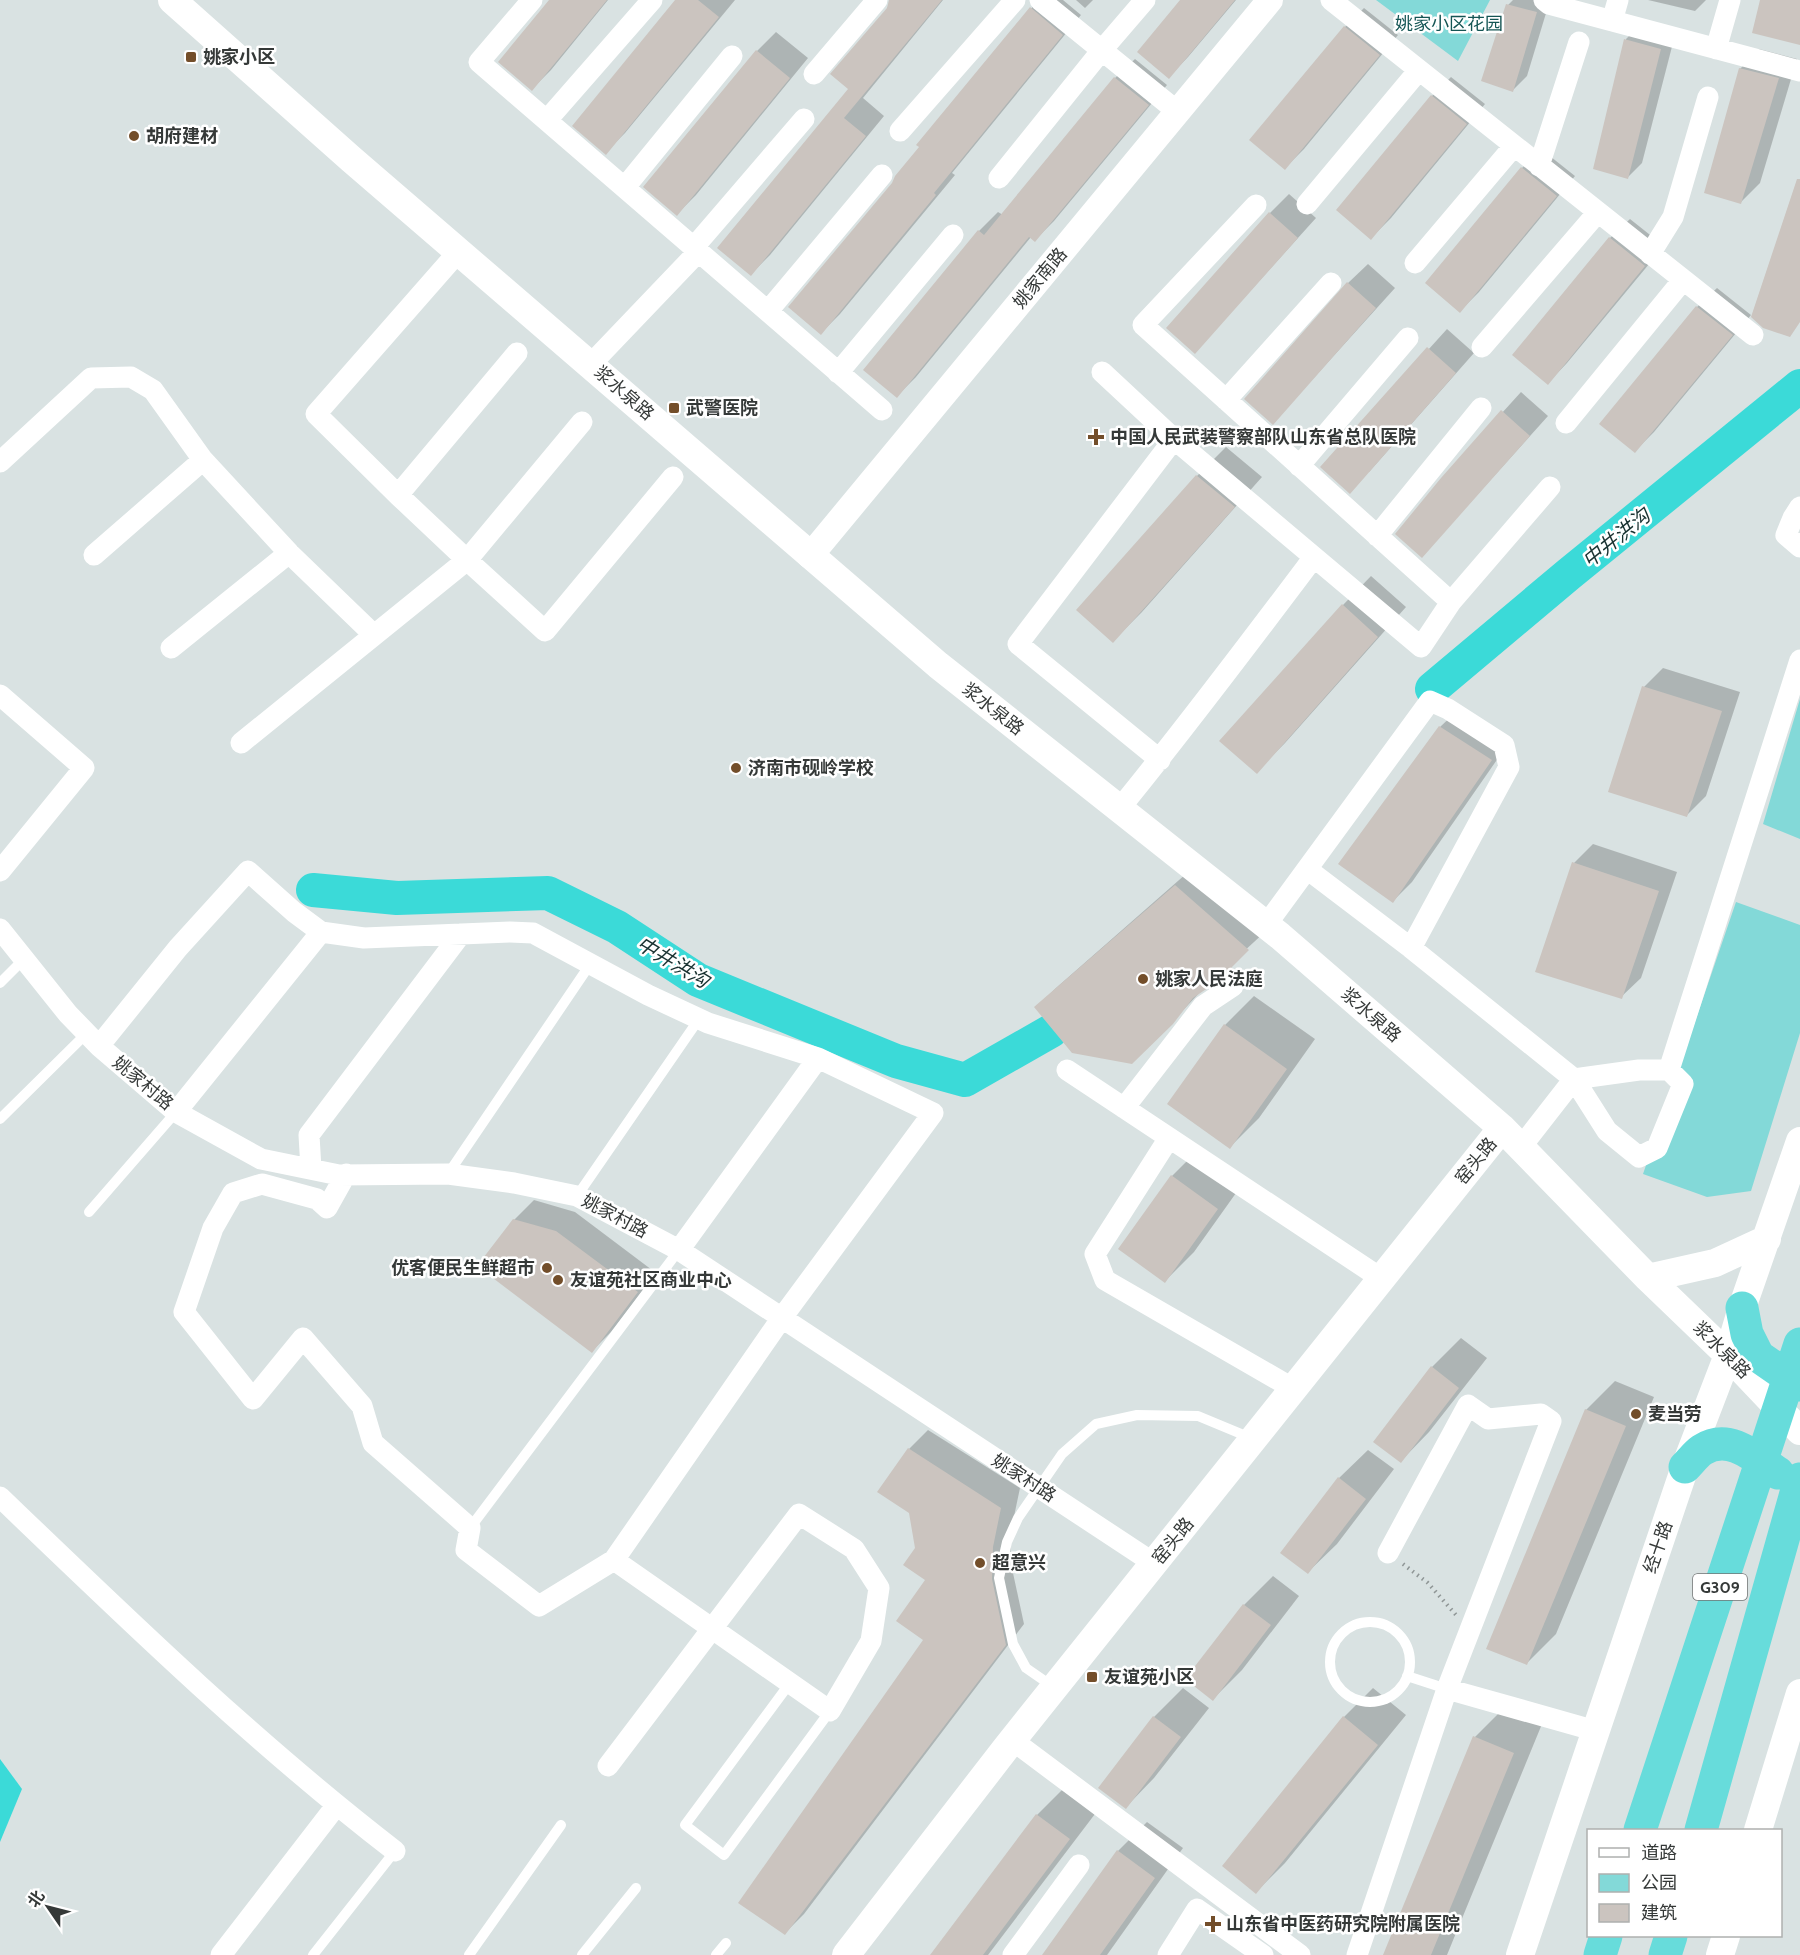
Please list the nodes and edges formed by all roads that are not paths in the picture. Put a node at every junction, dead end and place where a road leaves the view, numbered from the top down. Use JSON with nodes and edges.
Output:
{"nodes":[{"id":1,"x":172,"y":0,"type":"edge"},
{"id":2,"x":532,"y":0,"type":"edge"},
{"id":3,"x":652,"y":0,"type":"edge"},
{"id":4,"x":877,"y":0,"type":"edge"},
{"id":5,"x":1015,"y":0,"type":"edge"},
{"id":6,"x":1040,"y":0,"type":"edge"},
{"id":7,"x":1145,"y":0,"type":"edge"},
{"id":8,"x":1270,"y":0,"type":"edge"},
{"id":9,"x":1331,"y":0,"type":"edge"},
{"id":10,"x":1544,"y":0,"type":"edge"},
{"id":11,"x":1618,"y":0,"type":"edge"},
{"id":12,"x":1730,"y":0,"type":"edge"},
{"id":13,"x":1612,"y":21,"type":"junction"},
{"id":14,"x":1579,"y":42,"type":"dead end"},
{"id":15,"x":1716,"y":49,"type":"junction"},
{"id":16,"x":1102,"y":50,"type":"junction"},
{"id":17,"x":732,"y":56,"type":"dead end"},
{"id":18,"x":1419,"y":70,"type":"junction"},
{"id":19,"x":1800,"y":71,"type":"edge"},
{"id":20,"x":814,"y":74,"type":"dead end"},
{"id":21,"x":1708,"y":97,"type":"dead end"},
{"id":22,"x":1178,"y":112,"type":"junction"},
{"id":23,"x":547,"y":120,"type":"junction"},
{"id":24,"x":804,"y":120,"type":"dead end"},
{"id":25,"x":900,"y":131,"type":"dead end"},
{"id":26,"x":1514,"y":146,"type":"junction"},
{"id":27,"x":1539,"y":166,"type":"junction"},
{"id":28,"x":882,"y":175,"type":"dead end"},
{"id":29,"x":999,"y":178,"type":"dead end"},
{"id":30,"x":625,"y":187,"type":"junction"},
{"id":31,"x":1307,"y":204,"type":"dead end"},
{"id":32,"x":1256,"y":205,"type":"dead end"},
{"id":33,"x":1598,"y":212,"type":"junction"},
{"id":34,"x":953,"y":235,"type":"dead end"},
{"id":35,"x":696,"y":249,"type":"junction"},
{"id":36,"x":459,"y":251,"type":"junction"},
{"id":37,"x":1650,"y":254,"type":"junction"},
{"id":38,"x":1415,"y":263,"type":"dead end"},
{"id":39,"x":1683,"y":280,"type":"junction"},
{"id":40,"x":1331,"y":283,"type":"dead end"},
{"id":41,"x":768,"y":311,"type":"junction"},
{"id":42,"x":1753,"y":335,"type":"dead end"},
{"id":43,"x":1408,"y":338,"type":"dead end"},
{"id":44,"x":1482,"y":347,"type":"dead end"},
{"id":45,"x":518,"y":353,"type":"dead end"},
{"id":46,"x":591,"y":364,"type":"junction"},
{"id":47,"x":1102,"y":372,"type":"dead end"},
{"id":48,"x":838,"y":373,"type":"junction"},
{"id":49,"x":1226,"y":400,"type":"junction"},
{"id":50,"x":1481,"y":408,"type":"dead end"},
{"id":51,"x":882,"y":410,"type":"dead end"},
{"id":52,"x":582,"y":422,"type":"dead end"},
{"id":53,"x":1566,"y":423,"type":"dead end"},
{"id":54,"x":1174,"y":439,"type":"junction"},
{"id":55,"x":203,"y":460,"type":"junction"},
{"id":56,"x":0,"y":462,"type":"edge"},
{"id":57,"x":1299,"y":466,"type":"junction"},
{"id":58,"x":673,"y":477,"type":"dead end"},
{"id":59,"x":1550,"y":487,"type":"dead end"},
{"id":60,"x":398,"y":495,"type":"junction"},
{"id":61,"x":1800,"y":507,"type":"edge"},
{"id":62,"x":1377,"y":536,"type":"junction"},
{"id":63,"x":1800,"y":547,"type":"edge"},
{"id":64,"x":289,"y":553,"type":"junction"},
{"id":65,"x":94,"y":555,"type":"dead end"},
{"id":66,"x":810,"y":556,"type":"junction"},
{"id":67,"x":1314,"y":557,"type":"junction"},
{"id":68,"x":467,"y":560,"type":"junction"},
{"id":69,"x":1451,"y":602,"type":"junction"},
{"id":70,"x":374,"y":635,"type":"junction"},
{"id":71,"x":171,"y":648,"type":"dead end"},
{"id":72,"x":1800,"y":660,"type":"edge"},
{"id":73,"x":3,"y":706,"type":"edge"},
{"id":74,"x":241,"y":744,"type":"dead end"},
{"id":75,"x":1160,"y":760,"type":"junction"},
{"id":76,"x":1120,"y":808,"type":"junction"},
{"id":77,"x":1307,"y":869,"type":"junction"},
{"id":78,"x":0,"y":871,"type":"edge"},
{"id":79,"x":1266,"y":925,"type":"junction"},
{"id":80,"x":0,"y":929,"type":"edge"},
{"id":81,"x":321,"y":932,"type":"junction"},
{"id":82,"x":461,"y":934,"type":"junction"},
{"id":83,"x":1411,"y":948,"type":"junction"},
{"id":84,"x":24,"y":959,"type":"junction"},
{"id":85,"x":591,"y":963,"type":"junction"},
{"id":86,"x":0,"y":983,"type":"edge"},
{"id":87,"x":1233,"y":986,"type":"dead end"},
{"id":88,"x":699,"y":1018,"type":"junction"},
{"id":89,"x":93,"y":1039,"type":"junction"},
{"id":90,"x":818,"y":1058,"type":"junction"},
{"id":91,"x":1067,"y":1070,"type":"dead end"},
{"id":92,"x":1670,"y":1070,"type":"junction"},
{"id":93,"x":1574,"y":1079,"type":"junction"},
{"id":94,"x":1124,"y":1108,"type":"junction"},
{"id":95,"x":176,"y":1112,"type":"junction"},
{"id":96,"x":0,"y":1119,"type":"edge"},
{"id":97,"x":1511,"y":1137,"type":"junction"},
{"id":98,"x":1169,"y":1138,"type":"junction"},
{"id":99,"x":1800,"y":1141,"type":"edge"},
{"id":100,"x":311,"y":1169,"type":"junction"},
{"id":101,"x":346,"y":1174,"type":"junction"},
{"id":102,"x":448,"y":1174,"type":"junction"},
{"id":103,"x":577,"y":1196,"type":"junction"},
{"id":104,"x":89,"y":1212,"type":"dead end"},
{"id":105,"x":1767,"y":1239,"type":"junction"},
{"id":106,"x":679,"y":1250,"type":"junction"},
{"id":107,"x":1648,"y":1278,"type":"junction"},
{"id":108,"x":1382,"y":1279,"type":"junction"},
{"id":109,"x":1742,"y":1308,"type":"junction"},
{"id":110,"x":781,"y":1318,"type":"junction"},
{"id":111,"x":1800,"y":1344,"type":"edge"},
{"id":112,"x":1728,"y":1355,"type":"junction"},
{"id":113,"x":1800,"y":1385,"type":"edge"},
{"id":114,"x":1294,"y":1389,"type":"junction"},
{"id":115,"x":1800,"y":1431,"type":"edge"},
{"id":116,"x":1254,"y":1439,"type":"junction"},
{"id":117,"x":1686,"y":1467,"type":"junction"},
{"id":118,"x":1800,"y":1479,"type":"edge"},
{"id":119,"x":1800,"y":1487,"type":"edge"},
{"id":120,"x":1038,"y":1488,"type":"junction"},
{"id":121,"x":0,"y":1497,"type":"edge"},
{"id":122,"x":470,"y":1528,"type":"junction"},
{"id":123,"x":1388,"y":1553,"type":"road end"},
{"id":124,"x":614,"y":1560,"type":"junction"},
{"id":125,"x":1155,"y":1564,"type":"junction"},
{"id":126,"x":711,"y":1628,"type":"junction"},
{"id":127,"x":1407,"y":1676,"type":"junction"},
{"id":128,"x":790,"y":1683,"type":"junction"},
{"id":129,"x":1054,"y":1688,"type":"junction"},
{"id":130,"x":1447,"y":1689,"type":"junction"},
{"id":131,"x":1800,"y":1694,"type":"edge"},
{"id":132,"x":830,"y":1711,"type":"junction"},
{"id":133,"x":1596,"y":1731,"type":"junction"},
{"id":134,"x":1012,"y":1740,"type":"junction"},
{"id":135,"x":608,"y":1766,"type":"dead end"},
{"id":136,"x":336,"y":1806,"type":"junction"},
{"id":137,"x":561,"y":1825,"type":"dead end"},
{"id":138,"x":1641,"y":1829,"type":"edge"},
{"id":139,"x":1701,"y":1829,"type":"edge"},
{"id":140,"x":1758,"y":1829,"type":"edge"},
{"id":141,"x":395,"y":1851,"type":"joint"},
{"id":142,"x":1079,"y":1865,"type":"dead end"},
{"id":143,"x":636,"y":1888,"type":"dead end"},
{"id":144,"x":1605,"y":1937,"type":"edge"},
{"id":145,"x":1670,"y":1937,"type":"edge"},
{"id":146,"x":1725,"y":1937,"type":"edge"},
{"id":147,"x":726,"y":1942,"type":"dead end"},
{"id":148,"x":221,"y":1955,"type":"edge"},
{"id":149,"x":314,"y":1955,"type":"edge"},
{"id":150,"x":469,"y":1955,"type":"edge"},
{"id":151,"x":582,"y":1955,"type":"edge"},
{"id":152,"x":716,"y":1955,"type":"edge"},
{"id":153,"x":846,"y":1955,"type":"edge"},
{"id":154,"x":1014,"y":1955,"type":"edge"},
{"id":155,"x":1168,"y":1955,"type":"edge"},
{"id":156,"x":1263,"y":1955,"type":"edge"},
{"id":157,"x":1300,"y":1955,"type":"edge"},
{"id":158,"x":1357,"y":1955,"type":"edge"},
{"id":159,"x":1520,"y":1955,"type":"edge"},
{"id":160,"x":1600,"y":1955,"type":"edge"},
{"id":161,"x":1665,"y":1955,"type":"edge"},
{"id":162,"x":1720,"y":1955,"type":"edge"}],
"edges":[{"from":1,"to":36,"type":"main road","name":"浆水泉路"},
{"from":2,"to":23,"type":"street"},
{"from":3,"to":23,"type":"street"},
{"from":4,"to":20,"type":"street"},
{"from":5,"to":25,"type":"street"},
{"from":6,"to":16,"type":"street"},
{"from":7,"to":16,"type":"street"},
{"from":8,"to":22,"type":"street","name":"姚家南路"},
{"from":9,"to":18,"type":"street"},
{"from":10,"to":13,"type":"street"},
{"from":11,"to":13,"type":"street"},
{"from":12,"to":15,"type":"street"},
{"from":13,"to":15,"type":"street"},
{"from":14,"to":27,"type":"street"},
{"from":15,"to":19,"type":"street"},
{"from":16,"to":22,"type":"street"},
{"from":16,"to":29,"type":"street"},
{"from":17,"to":30,"type":"street"},
{"from":18,"to":26,"type":"street"},
{"from":18,"to":31,"type":"street"},
{"from":21,"to":37,"type":"street"},
{"from":22,"to":66,"type":"street","name":"姚家南路"},
{"from":23,"to":30,"type":"street"},
{"from":24,"to":35,"type":"street"},
{"from":26,"to":27,"type":"street"},
{"from":26,"to":38,"type":"street"},
{"from":27,"to":33,"type":"street"},
{"from":28,"to":41,"type":"street"},
{"from":30,"to":35,"type":"street"},
{"from":32,"to":49,"type":"street"},
{"from":33,"to":37,"type":"street"},
{"from":33,"to":44,"type":"street"},
{"from":34,"to":48,"type":"street"},
{"from":35,"to":41,"type":"street"},
{"from":35,"to":46,"type":"street"},
{"from":36,"to":46,"type":"main road","name":"浆水泉路"},
{"from":36,"to":60,"type":"street"},
{"from":37,"to":39,"type":"street"},
{"from":39,"to":42,"type":"street"},
{"from":39,"to":53,"type":"street"},
{"from":40,"to":49,"type":"street"},
{"from":41,"to":48,"type":"street"},
{"from":43,"to":57,"type":"street"},
{"from":45,"to":60,"type":"street"},
{"from":46,"to":66,"type":"main road","name":"浆水泉路"},
{"from":47,"to":54,"type":"street"},
{"from":48,"to":51,"type":"street"},
{"from":49,"to":57,"type":"street"},
{"from":50,"to":62,"type":"street"},
{"from":52,"to":68,"type":"street"},
{"from":54,"to":67,"type":"street"},
{"from":54,"to":75,"type":"street"},
{"from":55,"to":56,"type":"street"},
{"from":55,"to":64,"type":"street"},
{"from":55,"to":65,"type":"street"},
{"from":57,"to":62,"type":"street"},
{"from":58,"to":68,"type":"street"},
{"from":59,"to":69,"type":"street"},
{"from":60,"to":68,"type":"street"},
{"from":61,"to":63,"type":"street"},
{"from":62,"to":69,"type":"street"},
{"from":64,"to":70,"type":"street"},
{"from":64,"to":71,"type":"street"},
{"from":66,"to":76,"type":"main road","name":"浆水泉路"},
{"from":67,"to":69,"type":"street"},
{"from":67,"to":75,"type":"street"},
{"from":68,"to":70,"type":"street"},
{"from":70,"to":74,"type":"street"},
{"from":72,"to":92,"type":"street"},
{"from":73,"to":78,"type":"street"},
{"from":75,"to":76,"type":"street"},
{"from":76,"to":79,"type":"main road","name":"浆水泉路"},
{"from":77,"to":79,"type":"street"},
{"from":77,"to":83,"type":"street"},
{"from":77,"to":83,"type":"street"},
{"from":79,"to":97,"type":"main road","name":"浆水泉路"},
{"from":80,"to":84,"type":"street","name":"姚家村路"},
{"from":81,"to":82,"type":"street"},
{"from":81,"to":89,"type":"street"},
{"from":81,"to":95,"type":"street"},
{"from":82,"to":85,"type":"street"},
{"from":82,"to":100,"type":"street"},
{"from":83,"to":93,"type":"street"},
{"from":84,"to":86,"type":"lane"},
{"from":84,"to":89,"type":"street","name":"姚家村路"},
{"from":85,"to":88,"type":"street"},
{"from":85,"to":102,"type":"lane"},
{"from":87,"to":94,"type":"street"},
{"from":88,"to":90,"type":"street"},
{"from":88,"to":103,"type":"lane"},
{"from":89,"to":95,"type":"street","name":"姚家村路"},
{"from":89,"to":96,"type":"lane"},
{"from":90,"to":106,"type":"street"},
{"from":90,"to":110,"type":"street"},
{"from":91,"to":94,"type":"street"},
{"from":92,"to":93,"type":"street"},
{"from":92,"to":93,"type":"street"},
{"from":93,"to":97,"type":"street"},
{"from":94,"to":98,"type":"street"},
{"from":95,"to":100,"type":"street","name":"姚家村路"},
{"from":95,"to":104,"type":"lane"},
{"from":97,"to":107,"type":"main road","name":"浆水泉路"},
{"from":97,"to":108,"type":"main road","name":"窑头路"},
{"from":98,"to":108,"type":"street"},
{"from":98,"to":114,"type":"street"},
{"from":99,"to":105,"type":"main road","name":"经十路"},
{"from":100,"to":101,"type":"street","name":"姚家村路"},
{"from":101,"to":102,"type":"street","name":"姚家村路"},
{"from":101,"to":122,"type":"street"},
{"from":102,"to":103,"type":"street","name":"姚家村路"},
{"from":103,"to":106,"type":"street","name":"姚家村路"},
{"from":105,"to":107,"type":"main road"},
{"from":105,"to":109,"type":"main road","name":"经十路"},
{"from":106,"to":110,"type":"street","name":"姚家村路"},
{"from":106,"to":122,"type":"lane"},
{"from":107,"to":112,"type":"main road","name":"浆水泉路"},
{"from":108,"to":114,"type":"main road","name":"窑头路"},
{"from":109,"to":112,"type":"main road","name":"经十路"},
{"from":109,"to":113,"type":"highway"},
{"from":110,"to":120,"type":"street","name":"姚家村路"},
{"from":110,"to":124,"type":"street"},
{"from":111,"to":138,"type":"highway","number":"G309"},
{"from":112,"to":115,"type":"main road","name":"浆水泉路"},
{"from":112,"to":117,"type":"main road","name":"经十路"},
{"from":114,"to":116,"type":"main road","name":"窑头路"},
{"from":116,"to":120,"type":"lane"},
{"from":116,"to":125,"type":"main road","name":"窑头路"},
{"from":117,"to":119,"type":"highway"},
{"from":117,"to":133,"type":"main road","name":"经十路"},
{"from":118,"to":139,"type":"highway","number":"G309"},
{"from":120,"to":125,"type":"street","name":"姚家村路"},
{"from":120,"to":129,"type":"lane"},
{"from":121,"to":136,"type":"street"},
{"from":122,"to":124,"type":"street"},
{"from":123,"to":130,"type":"street"},
{"from":124,"to":126,"type":"street"},
{"from":125,"to":129,"type":"main road","name":"窑头路"},
{"from":126,"to":128,"type":"street"},
{"from":126,"to":132,"type":"street"},
{"from":126,"to":135,"type":"street"},
{"from":127,"to":127,"type":"lane"},
{"from":127,"to":130,"type":"lane"},
{"from":128,"to":132,"type":"street"},
{"from":128,"to":132,"type":"lane"},
{"from":129,"to":134,"type":"main road","name":"窑头路"},
{"from":130,"to":133,"type":"street"},
{"from":130,"to":158,"type":"street"},
{"from":131,"to":140,"type":"main road"},
{"from":133,"to":159,"type":"main road","name":"经十路"},
{"from":134,"to":153,"type":"main road","name":"窑头路"},
{"from":134,"to":157,"type":"street"},
{"from":136,"to":141,"type":"street"},
{"from":136,"to":148,"type":"street"},
{"from":137,"to":150,"type":"lane"},
{"from":141,"to":149,"type":"lane"},
{"from":142,"to":154,"type":"street"},
{"from":143,"to":151,"type":"lane"},
{"from":144,"to":160,"type":"highway"},
{"from":145,"to":161,"type":"highway"},
{"from":146,"to":162,"type":"main road"},
{"from":147,"to":152,"type":"lane"},
{"from":155,"to":156,"type":"street"}]}
